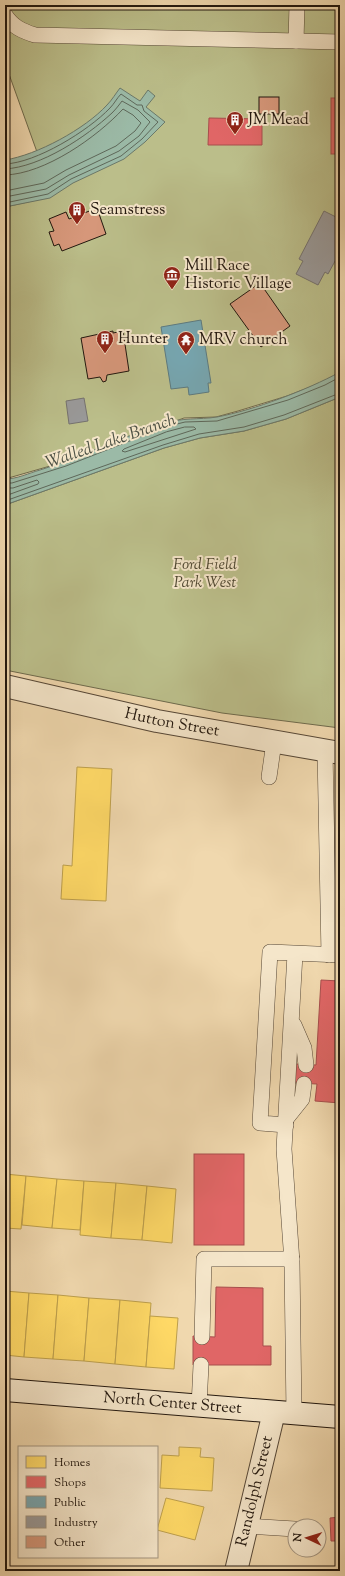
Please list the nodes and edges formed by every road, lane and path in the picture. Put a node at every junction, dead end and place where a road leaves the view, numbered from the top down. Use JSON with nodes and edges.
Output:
{"nodes":[{"id":1,"x":297,"y":5,"type":"edge"},
{"id":2,"x":5,"y":15,"type":"edge"},
{"id":3,"x":296,"y":42,"type":"junction"},
{"id":4,"x":340,"y":42,"type":"edge"},
{"id":5,"x":5,"y":686,"type":"edge"},
{"id":6,"x":274,"y":742,"type":"junction"},
{"id":7,"x":332,"y":752,"type":"edge"},
{"id":8,"x":269,"y":777,"type":"dead end"},
{"id":9,"x":295,"y":954,"type":"junction"},
{"id":10,"x":334,"y":955,"type":"edge"},
{"id":11,"x":292,"y":1016,"type":"junction"},
{"id":12,"x":306,"y":1065,"type":"dead end"},
{"id":13,"x":304,"y":1084,"type":"dead end"},
{"id":14,"x":286,"y":1122,"type":"junction"},
{"id":15,"x":292,"y":1259,"type":"junction"},
{"id":16,"x":202,"y":1337,"type":"dead end"},
{"id":17,"x":201,"y":1365,"type":"dead end"},
{"id":18,"x":5,"y":1390,"type":"edge"},
{"id":19,"x":199,"y":1406,"type":"junction"},
{"id":20,"x":284,"y":1413,"type":"junction"},
{"id":21,"x":340,"y":1417,"type":"edge"},
{"id":22,"x":247,"y":1526,"type":"junction"},
{"id":23,"x":287,"y":1528,"type":"edge"},
{"id":24,"x":236,"y":1571,"type":"edge"}],
"edges":[{"from":1,"to":3,"type":"lane"},
{"from":2,"to":3,"type":"lane"},
{"from":3,"to":4,"type":"lane"},
{"from":5,"to":6,"type":"street","name":"Hutton Street"},
{"from":6,"to":7,"type":"street","name":"Hutton Street"},
{"from":6,"to":8,"type":"lane"},
{"from":7,"to":10,"type":"lane"},
{"from":9,"to":10,"type":"lane"},
{"from":9,"to":11,"type":"lane"},
{"from":9,"to":14,"type":"lane"},
{"from":11,"to":12,"type":"lane"},
{"from":11,"to":14,"type":"lane"},
{"from":13,"to":14,"type":"lane"},
{"from":14,"to":15,"type":"lane"},
{"from":15,"to":16,"type":"lane"},
{"from":15,"to":20,"type":"lane"},
{"from":17,"to":19,"type":"lane"},
{"from":18,"to":19,"type":"street","name":"North Center Street"},
{"from":19,"to":20,"type":"street","name":"North Center Street"},
{"from":20,"to":21,"type":"street","name":"North Center Street"},
{"from":20,"to":22,"type":"street","name":"Randolph Street"},
{"from":22,"to":23,"type":"lane"},
{"from":22,"to":24,"type":"street","name":"Randolph Street"}]}
